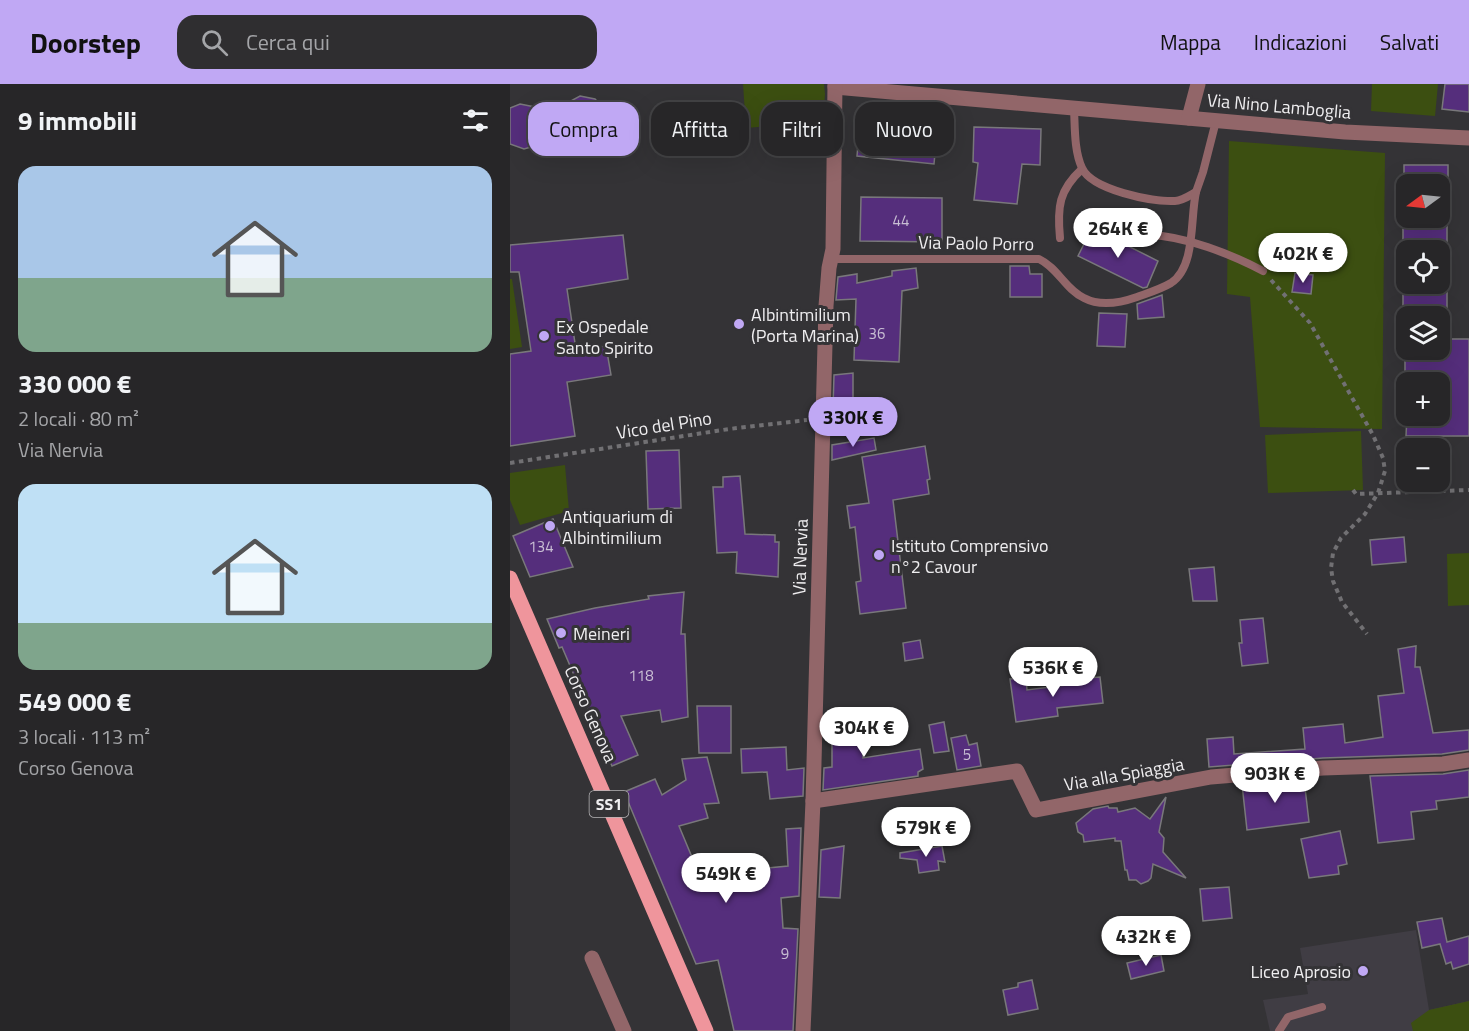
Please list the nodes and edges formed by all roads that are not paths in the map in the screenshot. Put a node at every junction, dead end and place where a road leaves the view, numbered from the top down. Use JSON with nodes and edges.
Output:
{"nodes":[{"id":1,"x":1198,"y":84,"type":"edge"},
{"id":2,"x":835,"y":85,"type":"edge"},
{"id":3,"x":1074,"y":109,"type":"junction"},
{"id":4,"x":1189,"y":118,"type":"junction"},
{"id":5,"x":1216,"y":121,"type":"junction"},
{"id":6,"x":1469,"y":138,"type":"edge"},
{"id":7,"x":1082,"y":169,"type":"junction"},
{"id":8,"x":1196,"y":192,"type":"junction"},
{"id":9,"x":1149,"y":235,"type":"dead end"},
{"id":10,"x":1060,"y":238,"type":"dead end"},
{"id":11,"x":1190,"y":242,"type":"junction"},
{"id":12,"x":831,"y":259,"type":"junction"},
{"id":13,"x":1263,"y":271,"type":"road end"},
{"id":14,"x":510,"y":578,"type":"edge"},
{"id":15,"x":1469,"y":760,"type":"edge"},
{"id":16,"x":813,"y":801,"type":"junction"},
{"id":17,"x":592,"y":958,"type":"dead end"},
{"id":18,"x":1322,"y":1007,"type":"dead end"},
{"id":19,"x":624,"y":1031,"type":"edge"},
{"id":20,"x":706,"y":1031,"type":"edge"},
{"id":21,"x":804,"y":1031,"type":"edge"},
{"id":22,"x":1279,"y":1031,"type":"edge"}],
"edges":[{"from":1,"to":4,"type":"street"},
{"from":2,"to":3,"type":"street","name":"Via Nino Lamboglia"},
{"from":2,"to":12,"type":"street","name":"Via Nervia"},
{"from":3,"to":4,"type":"street","name":"Via Nino Lamboglia"},
{"from":3,"to":7,"type":"lane"},
{"from":4,"to":5,"type":"street","name":"Via Nino Lamboglia"},
{"from":5,"to":6,"type":"street","name":"Via Nino Lamboglia"},
{"from":5,"to":8,"type":"lane"},
{"from":7,"to":8,"type":"lane"},
{"from":7,"to":10,"type":"lane"},
{"from":8,"to":11,"type":"lane"},
{"from":9,"to":11,"type":"lane"},
{"from":11,"to":12,"type":"lane","name":"Via Paolo Porro"},
{"from":11,"to":13,"type":"lane"},
{"from":12,"to":16,"type":"street","name":"Via Nervia"},
{"from":14,"to":20,"type":"main road","name":"Corso Genova","number":"SS1"},
{"from":15,"to":16,"type":"street","name":"Via alla Spiaggia"},
{"from":16,"to":21,"type":"street","name":"Via Nervia"},
{"from":17,"to":19,"type":"street"},
{"from":18,"to":22,"type":"lane"}]}
